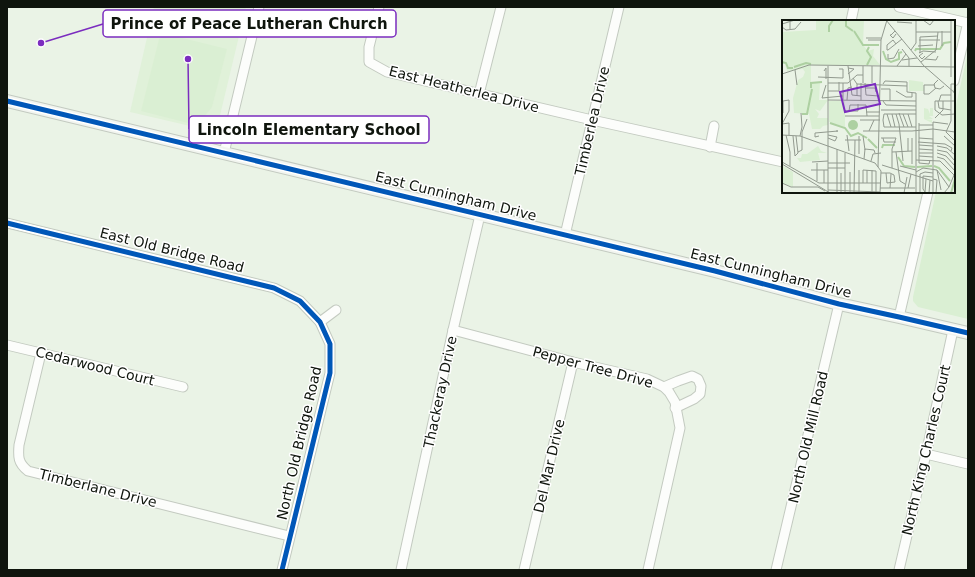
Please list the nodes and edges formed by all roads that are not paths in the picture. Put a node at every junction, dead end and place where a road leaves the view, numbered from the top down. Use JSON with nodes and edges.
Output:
{"nodes":[{"id":1,"x":259,"y":7,"type":"edge"},
{"id":2,"x":379,"y":7,"type":"edge"},
{"id":3,"x":501,"y":7,"type":"edge"},
{"id":4,"x":619,"y":7,"type":"edge"},
{"id":5,"x":854,"y":7,"type":"edge"},
{"id":6,"x":899,"y":7,"type":"edge"},
{"id":7,"x":851,"y":20,"type":"edge"},
{"id":8,"x":968,"y":22,"type":"edge"},
{"id":9,"x":955,"y":77,"type":"edge"},
{"id":10,"x":479,"y":94,"type":"junction"},
{"id":11,"x":7,"y":101,"type":"edge"},
{"id":12,"x":592,"y":120,"type":"junction"},
{"id":13,"x":714,"y":126,"type":"dead end"},
{"id":14,"x":710,"y":147,"type":"junction"},
{"id":15,"x":224,"y":152,"type":"junction"},
{"id":16,"x":782,"y":162,"type":"edge"},
{"id":17,"x":928,"y":193,"type":"edge"},
{"id":18,"x":480,"y":215,"type":"junction"},
{"id":19,"x":7,"y":223,"type":"edge"},
{"id":20,"x":565,"y":234,"type":"junction"},
{"id":21,"x":839,"y":304,"type":"junction"},
{"id":22,"x":336,"y":310,"type":"dead end"},
{"id":23,"x":899,"y":317,"type":"junction"},
{"id":24,"x":320,"y":322,"type":"junction"},
{"id":25,"x":453,"y":330,"type":"junction"},
{"id":26,"x":953,"y":330,"type":"junction"},
{"id":27,"x":968,"y":333,"type":"edge"},
{"id":28,"x":7,"y":345,"type":"edge"},
{"id":29,"x":41,"y":353,"type":"junction"},
{"id":30,"x":573,"y":362,"type":"junction"},
{"id":31,"x":183,"y":387,"type":"dead end"},
{"id":32,"x":664,"y":387,"type":"junction"},
{"id":33,"x":675,"y":408,"type":"junction"},
{"id":34,"x":926,"y":454,"type":"junction"},
{"id":35,"x":968,"y":464,"type":"edge"},
{"id":36,"x":289,"y":536,"type":"junction"},
{"id":37,"x":282,"y":570,"type":"edge"},
{"id":38,"x":401,"y":570,"type":"edge"},
{"id":39,"x":524,"y":570,"type":"edge"},
{"id":40,"x":648,"y":570,"type":"edge"},
{"id":41,"x":776,"y":570,"type":"edge"},
{"id":42,"x":899,"y":570,"type":"edge"}],
"edges":[{"from":1,"to":15,"type":"street"},
{"from":2,"to":10,"type":"street","name":"East Heatherlea Drive"},
{"from":3,"to":10,"type":"street"},
{"from":4,"to":12,"type":"street","name":"Timberlea Drive"},
{"from":5,"to":7,"type":"street"},
{"from":6,"to":8,"type":"street"},
{"from":8,"to":9,"type":"street"},
{"from":10,"to":12,"type":"street","name":"East Heatherlea Drive"},
{"from":11,"to":15,"type":"street","name":"East Cunningham Drive"},
{"from":12,"to":14,"type":"street","name":"East Heatherlea Drive"},
{"from":12,"to":20,"type":"street","name":"Timberlea Drive"},
{"from":13,"to":14,"type":"street"},
{"from":14,"to":16,"type":"street","name":"East Heatherlea Drive"},
{"from":15,"to":18,"type":"street","name":"East Cunningham Drive"},
{"from":17,"to":23,"type":"street"},
{"from":18,"to":20,"type":"street","name":"East Cunningham Drive"},
{"from":18,"to":25,"type":"street","name":"Thackeray Drive"},
{"from":19,"to":24,"type":"street","name":"East Old Bridge Road"},
{"from":20,"to":21,"type":"street","name":"East Cunningham Drive"},
{"from":21,"to":23,"type":"street","name":"East Cunningham Drive"},
{"from":21,"to":41,"type":"street","name":"North Old Mill Road"},
{"from":22,"to":24,"type":"street"},
{"from":23,"to":26,"type":"street","name":"East Cunningham Drive"},
{"from":24,"to":36,"type":"street","name":"North Old Bridge Road"},
{"from":25,"to":30,"type":"street","name":"Pepper Tree Drive"},
{"from":25,"to":38,"type":"street","name":"Thackeray Drive"},
{"from":26,"to":27,"type":"street","name":"East Cunningham Drive"},
{"from":26,"to":34,"type":"street","name":"North King Charles Court"},
{"from":28,"to":29,"type":"street","name":"Cedarwood Court"},
{"from":29,"to":31,"type":"street","name":"Cedarwood Court"},
{"from":29,"to":36,"type":"street","name":"Timberlane Drive"},
{"from":30,"to":32,"type":"street","name":"Pepper Tree Drive"},
{"from":30,"to":39,"type":"street","name":"Del Mar Drive"},
{"from":32,"to":33,"type":"street","name":"Pepper Tree Drive"},
{"from":32,"to":33,"type":"street"},
{"from":33,"to":40,"type":"street","name":"Pepper Tree Drive"},
{"from":34,"to":35,"type":"street"},
{"from":34,"to":42,"type":"street","name":"North King Charles Court"},
{"from":36,"to":37,"type":"street","name":"North Old Bridge Road"}]}
